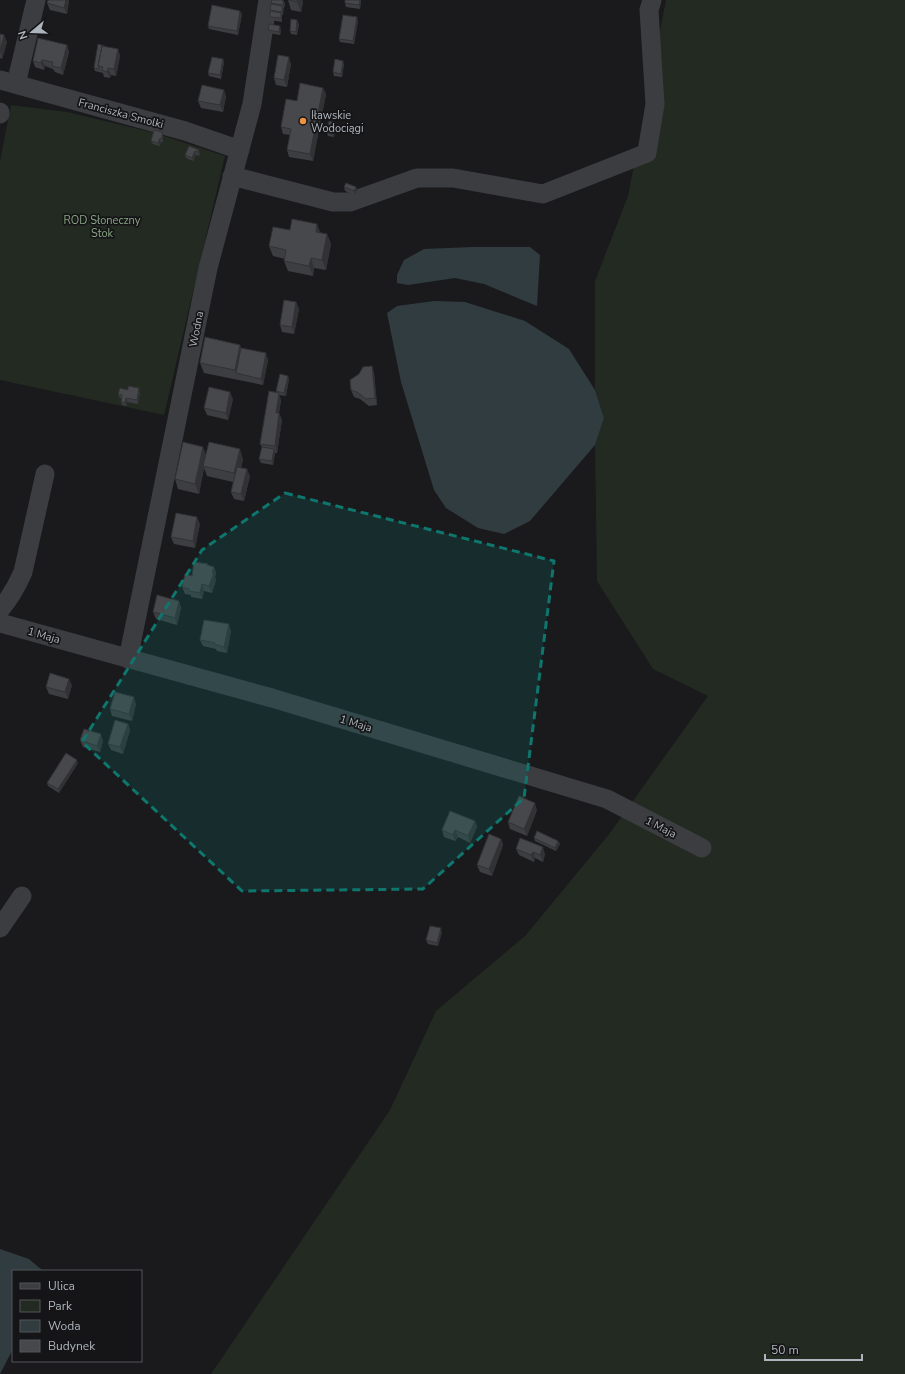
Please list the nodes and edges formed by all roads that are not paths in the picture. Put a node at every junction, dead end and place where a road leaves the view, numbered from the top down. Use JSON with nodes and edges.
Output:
{"nodes":[{"id":1,"x":36,"y":0,"type":"edge"},
{"id":2,"x":268,"y":0,"type":"edge"},
{"id":3,"x":652,"y":0,"type":"edge"},
{"id":4,"x":8,"y":82,"type":"edge"},
{"id":5,"x":240,"y":150,"type":"junction"},
{"id":6,"x":232,"y":176,"type":"junction"},
{"id":7,"x":45,"y":474,"type":"dead end"},
{"id":8,"x":9,"y":586,"type":"edge"},
{"id":9,"x":0,"y":610,"type":"edge"},
{"id":10,"x":0,"y":623,"type":"edge"},
{"id":11,"x":128,"y":659,"type":"junction"},
{"id":12,"x":702,"y":848,"type":"dead end"},
{"id":13,"x":22,"y":896,"type":"dead end"},
{"id":14,"x":0,"y":928,"type":"edge"}],
"edges":[{"from":1,"to":4,"type":"street"},
{"from":2,"to":5,"type":"street","name":"Wodna"},
{"from":3,"to":6,"type":"street"},
{"from":4,"to":5,"type":"street","name":"Franciszka Smolki"},
{"from":5,"to":6,"type":"street","name":"Wodna"},
{"from":6,"to":11,"type":"street","name":"Wodna"},
{"from":7,"to":8,"type":"street"},
{"from":8,"to":9,"type":"street"},
{"from":10,"to":11,"type":"street","name":"1 Maja"},
{"from":11,"to":12,"type":"street","name":"1 Maja"},
{"from":13,"to":14,"type":"street"}]}
